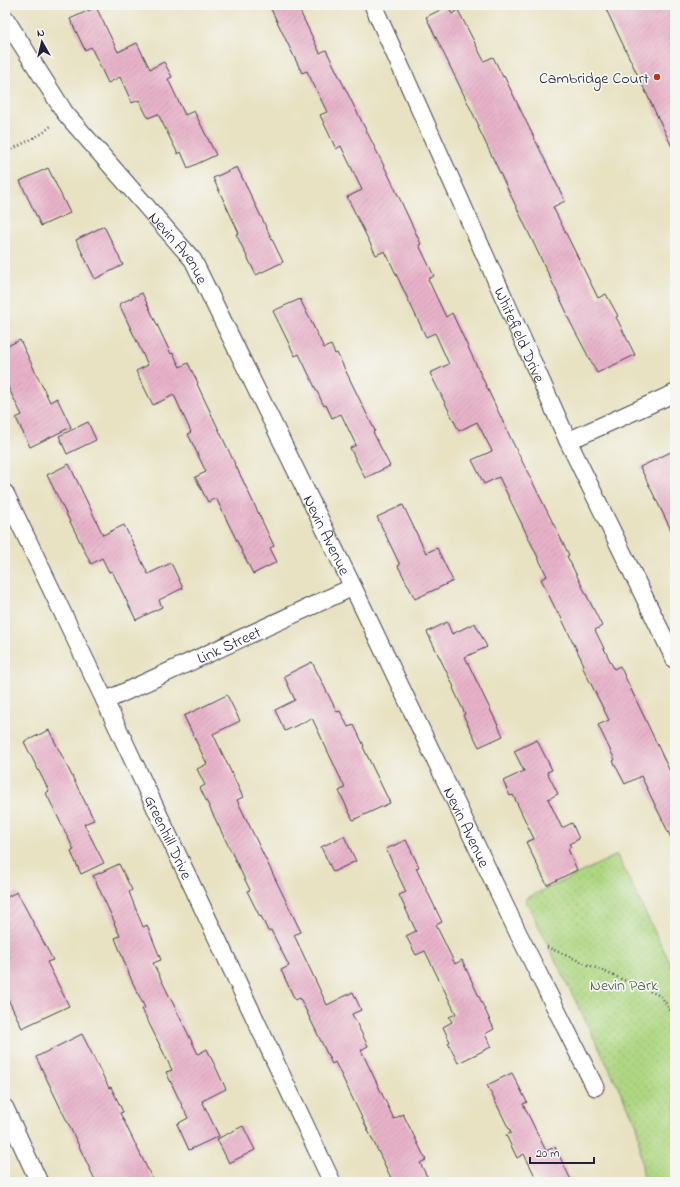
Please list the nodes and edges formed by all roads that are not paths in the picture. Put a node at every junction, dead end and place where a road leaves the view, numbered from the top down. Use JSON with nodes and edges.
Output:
{"nodes":[{"id":1,"x":373,"y":5,"type":"edge"},
{"id":2,"x":5,"y":18,"type":"edge"},
{"id":3,"x":675,"y":393,"type":"edge"},
{"id":4,"x":568,"y":441,"type":"junction"},
{"id":5,"x":5,"y":493,"type":"edge"},
{"id":6,"x":353,"y":587,"type":"junction"},
{"id":7,"x":675,"y":660,"type":"edge"},
{"id":8,"x":105,"y":701,"type":"junction"},
{"id":9,"x":595,"y":1087,"type":"dead end"},
{"id":10,"x":5,"y":1108,"type":"edge"},
{"id":11,"x":39,"y":1182,"type":"edge"},
{"id":12,"x":332,"y":1182,"type":"edge"}],
"edges":[{"from":1,"to":4,"type":"street","name":"Whitefield Drive"},
{"from":2,"to":6,"type":"street","name":"Nevin Avenue"},
{"from":3,"to":4,"type":"street"},
{"from":4,"to":7,"type":"street","name":"Whitefield Drive"},
{"from":5,"to":8,"type":"street","name":"Greenhill Drive"},
{"from":6,"to":8,"type":"street","name":"Link Street"},
{"from":6,"to":9,"type":"street","name":"Nevin Avenue"},
{"from":8,"to":12,"type":"street","name":"Greenhill Drive"},
{"from":10,"to":11,"type":"street"}]}
